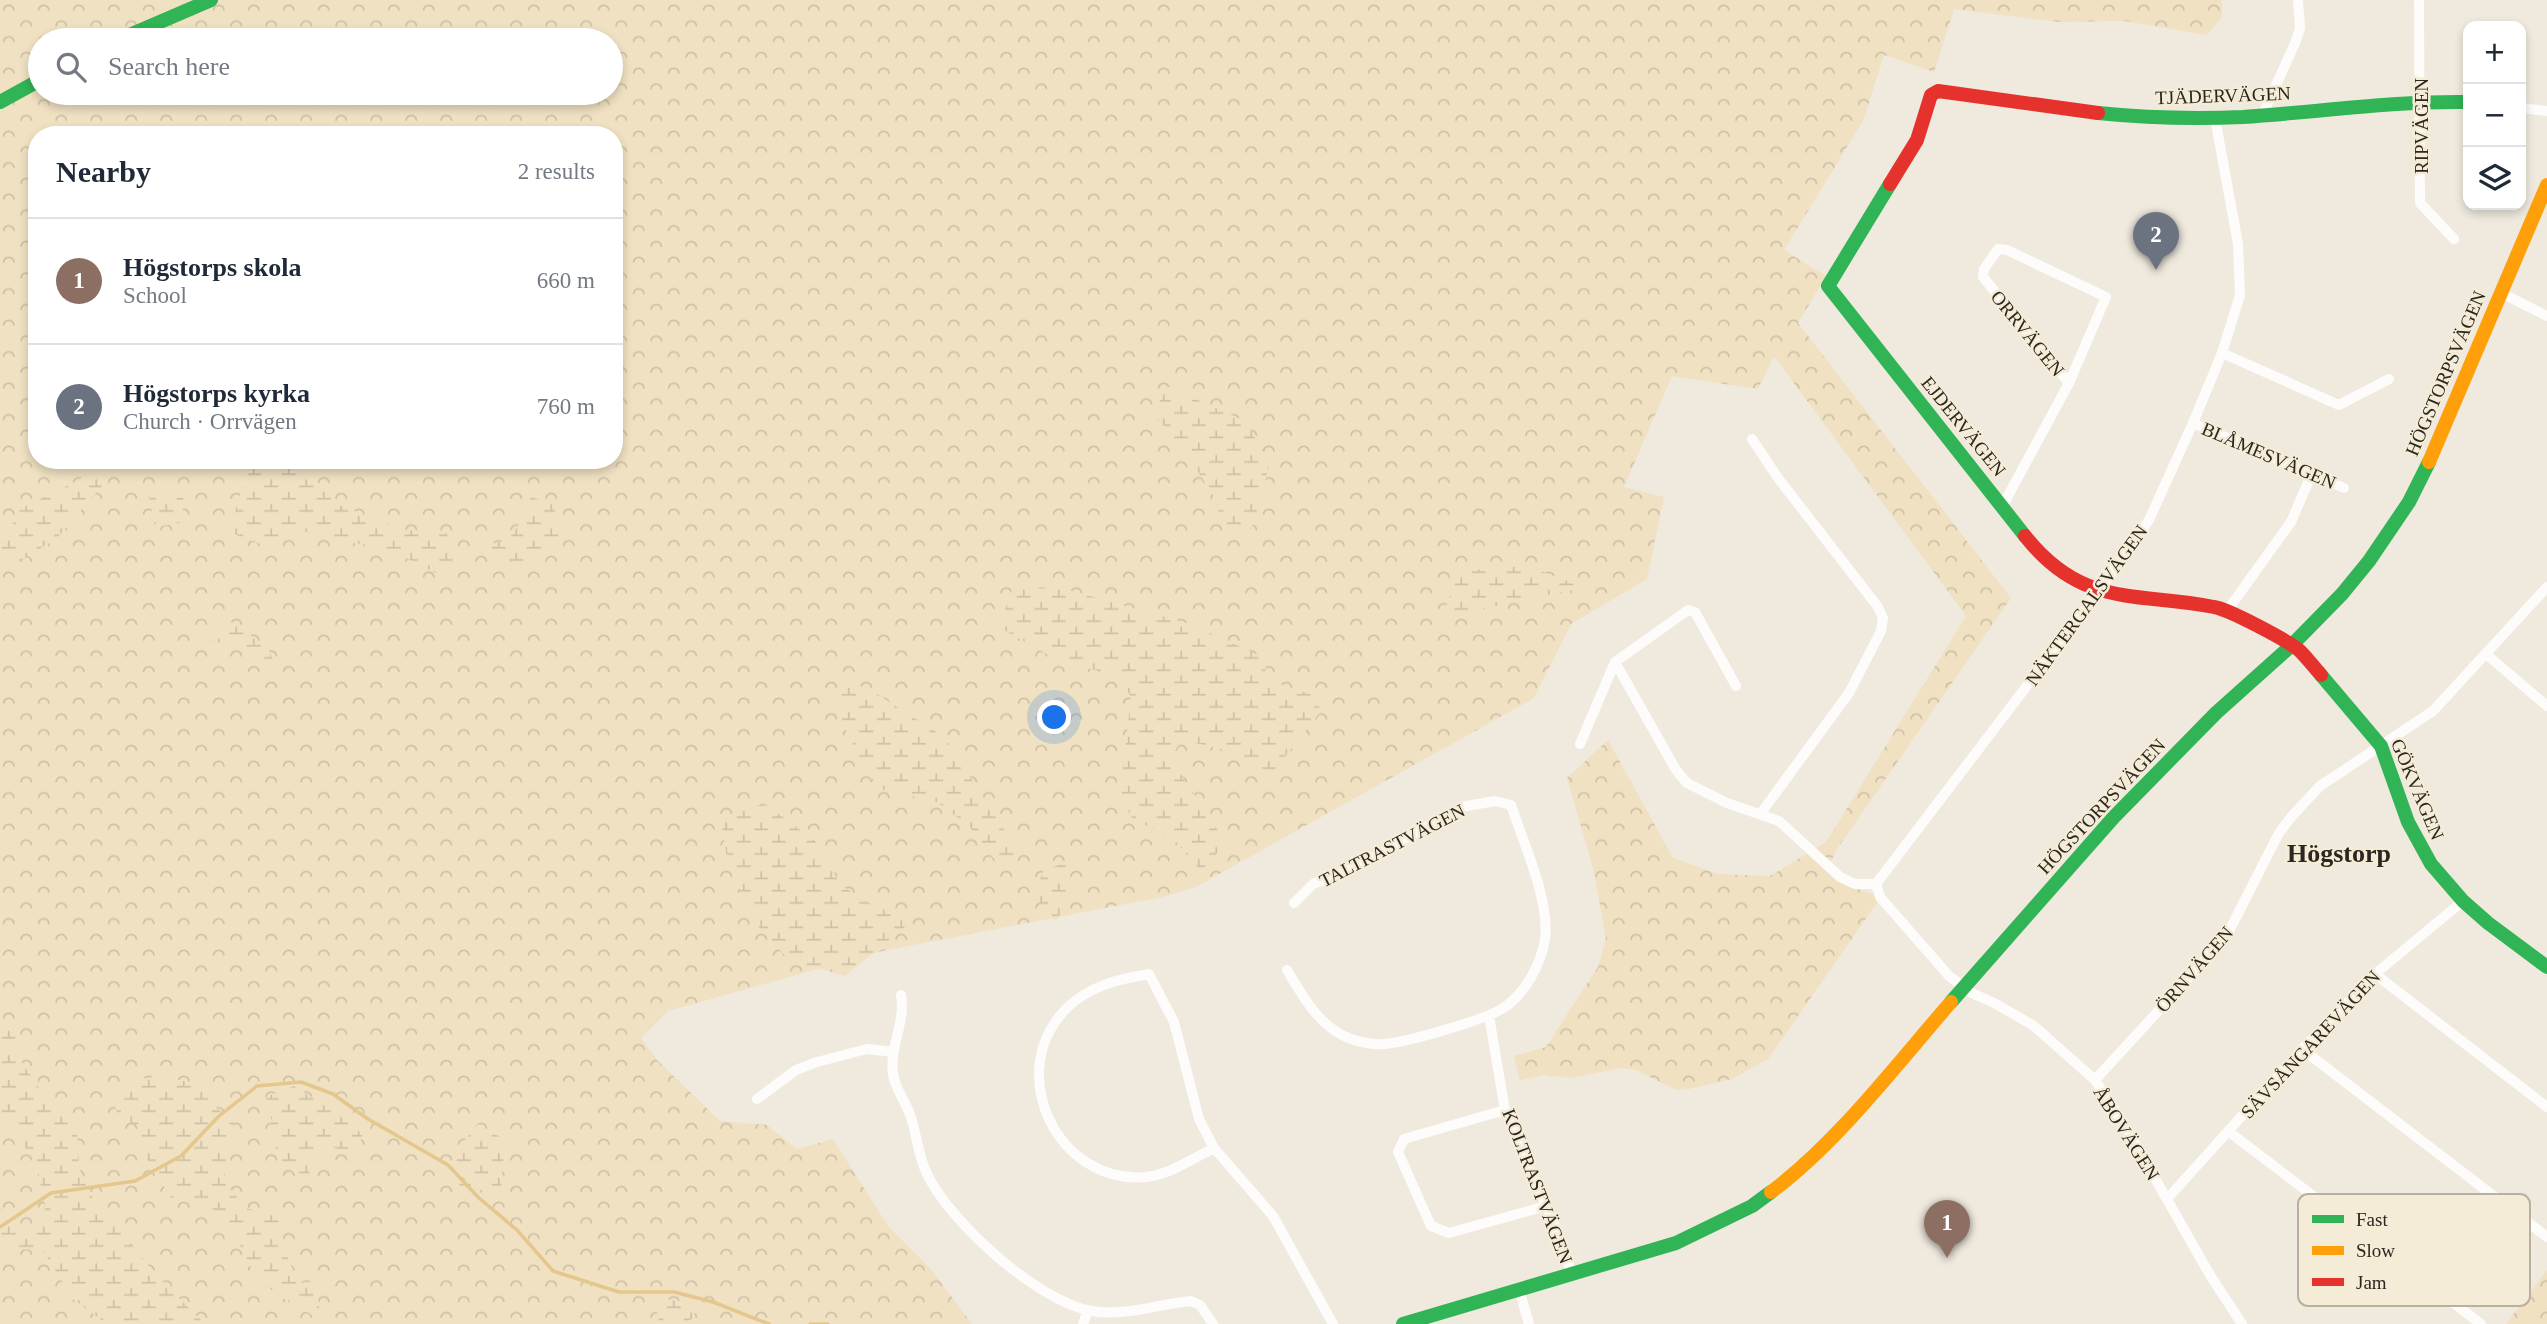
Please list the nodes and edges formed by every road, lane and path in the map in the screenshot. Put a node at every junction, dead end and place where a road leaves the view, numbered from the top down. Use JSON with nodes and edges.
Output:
{"nodes":[{"id":1,"x":211,"y":0,"type":"edge"},
{"id":2,"x":2298,"y":0,"type":"edge"},
{"id":3,"x":2419,"y":0,"type":"edge"},
{"id":4,"x":143,"y":28,"type":"edge"},
{"id":5,"x":28,"y":87,"type":"edge"},
{"id":6,"x":1938,"y":90,"type":"joint"},
{"id":7,"x":0,"y":102,"type":"edge"},
{"id":8,"x":2421,"y":102,"type":"junction"},
{"id":9,"x":2463,"y":103,"type":"edge"},
{"id":10,"x":2526,"y":109,"type":"edge"},
{"id":11,"x":2547,"y":111,"type":"edge"},
{"id":12,"x":2263,"y":114,"type":"junction"},
{"id":13,"x":2215,"y":118,"type":"junction"},
{"id":14,"x":2547,"y":185,"type":"edge"},
{"id":15,"x":2454,"y":239,"type":"dead end"},
{"id":16,"x":2501,"y":293,"type":"junction"},
{"id":17,"x":2547,"y":316,"type":"edge"},
{"id":18,"x":2222,"y":353,"type":"junction"},
{"id":19,"x":2389,"y":379,"type":"dead end"},
{"id":20,"x":2069,"y":383,"type":"junction"},
{"id":21,"x":2193,"y":423,"type":"junction"},
{"id":22,"x":1752,"y":439,"type":"dead end"},
{"id":23,"x":2312,"y":473,"type":"junction"},
{"id":24,"x":2344,"y":488,"type":"dead end"},
{"id":25,"x":2003,"y":505,"type":"junction"},
{"id":26,"x":2547,"y":587,"type":"edge"},
{"id":27,"x":2099,"y":592,"type":"junction"},
{"id":28,"x":2227,"y":611,"type":"junction"},
{"id":29,"x":2292,"y":645,"type":"junction"},
{"id":30,"x":2486,"y":654,"type":"junction"},
{"id":31,"x":1615,"y":662,"type":"junction"},
{"id":32,"x":1736,"y":687,"type":"dead end"},
{"id":33,"x":2547,"y":706,"type":"edge"},
{"id":34,"x":1580,"y":744,"type":"dead end"},
{"id":35,"x":2381,"y":746,"type":"junction"},
{"id":36,"x":1761,"y":813,"type":"junction"},
{"id":37,"x":1876,"y":884,"type":"junction"},
{"id":38,"x":2463,"y":901,"type":"junction"},
{"id":39,"x":1293,"y":903,"type":"dead end"},
{"id":40,"x":2547,"y":967,"type":"edge"},
{"id":41,"x":1287,"y":970,"type":"dead end"},
{"id":42,"x":2375,"y":974,"type":"junction"},
{"id":43,"x":1964,"y":987,"type":"junction"},
{"id":44,"x":901,"y":995,"type":"dead end"},
{"id":45,"x":1489,"y":1016,"type":"junction"},
{"id":46,"x":2302,"y":1049,"type":"junction"},
{"id":47,"x":894,"y":1052,"type":"junction"},
{"id":48,"x":2095,"y":1080,"type":"junction"},
{"id":49,"x":757,"y":1099,"type":"dead end"},
{"id":50,"x":2547,"y":1107,"type":"edge"},
{"id":51,"x":1506,"y":1110,"type":"junction"},
{"id":52,"x":2228,"y":1131,"type":"junction"},
{"id":53,"x":1213,"y":1148,"type":"junction"},
{"id":54,"x":2311,"y":1194,"type":"edge"},
{"id":55,"x":2491,"y":1194,"type":"edge"},
{"id":56,"x":2168,"y":1198,"type":"junction"},
{"id":57,"x":1546,"y":1206,"type":"junction"},
{"id":58,"x":2530,"y":1224,"type":"edge"},
{"id":59,"x":2547,"y":1237,"type":"edge"},
{"id":60,"x":1572,"y":1274,"type":"junction"},
{"id":61,"x":1519,"y":1289,"type":"junction"},
{"id":62,"x":2457,"y":1306,"type":"edge"},
{"id":63,"x":1088,"y":1310,"type":"junction"},
{"id":64,"x":1083,"y":1324,"type":"edge"},
{"id":65,"x":1213,"y":1324,"type":"edge"},
{"id":66,"x":1333,"y":1324,"type":"edge"},
{"id":67,"x":1403,"y":1324,"type":"edge"},
{"id":68,"x":1529,"y":1324,"type":"edge"},
{"id":69,"x":2242,"y":1324,"type":"edge"},
{"id":70,"x":2481,"y":1324,"type":"edge"}],
"edges":[{"from":1,"to":4,"type":"street"},
{"from":2,"to":12,"type":"street"},
{"from":3,"to":8,"type":"street","name":"RIPVÄGEN"},
{"from":5,"to":7,"type":"street"},
{"from":6,"to":13,"type":"street","name":"TJÄDERVÄGEN"},
{"from":6,"to":25,"type":"street","name":"EJDERVÄGEN"},
{"from":8,"to":9,"type":"street","name":"TJÄDERVÄGEN"},
{"from":8,"to":12,"type":"street","name":"TJÄDERVÄGEN"},
{"from":8,"to":15,"type":"street","name":"RIPVÄGEN"},
{"from":10,"to":11,"type":"street"},
{"from":12,"to":13,"type":"street","name":"TJÄDERVÄGEN"},
{"from":13,"to":18,"type":"street","name":"NÄKTERGALSVÄGEN"},
{"from":14,"to":16,"type":"street","name":"HÖGSTORPSVÄGEN"},
{"from":16,"to":17,"type":"street"},
{"from":16,"to":29,"type":"street","name":"HÖGSTORPSVÄGEN"},
{"from":18,"to":19,"type":"street"},
{"from":18,"to":21,"type":"street","name":"NÄKTERGALSVÄGEN"},
{"from":20,"to":20,"type":"street","name":"ORRVÄGEN"},
{"from":20,"to":25,"type":"street","name":"ORRVÄGEN"},
{"from":21,"to":23,"type":"street","name":"BLÅMESVÄGEN"},
{"from":21,"to":27,"type":"street","name":"NÄKTERGALSVÄGEN"},
{"from":22,"to":36,"type":"street"},
{"from":23,"to":24,"type":"street","name":"BLÅMESVÄGEN"},
{"from":23,"to":28,"type":"street"},
{"from":25,"to":27,"type":"street","name":"EJDERVÄGEN"},
{"from":26,"to":30,"type":"street","name":"ÖRNVÄGEN"},
{"from":27,"to":28,"type":"street","name":"EJDERVÄGEN"},
{"from":27,"to":37,"type":"street","name":"NÄKTERGALSVÄGEN"},
{"from":28,"to":29,"type":"street","name":"EJDERVÄGEN"},
{"from":29,"to":35,"type":"street","name":"GÖKVÄGEN"},
{"from":29,"to":43,"type":"street","name":"HÖGSTORPSVÄGEN"},
{"from":30,"to":33,"type":"street"},
{"from":30,"to":35,"type":"street","name":"ÖRNVÄGEN"},
{"from":31,"to":32,"type":"street"},
{"from":31,"to":34,"type":"street"},
{"from":31,"to":36,"type":"street"},
{"from":35,"to":38,"type":"street","name":"GÖKVÄGEN"},
{"from":35,"to":48,"type":"street","name":"ÖRNVÄGEN"},
{"from":36,"to":37,"type":"street"},
{"from":37,"to":43,"type":"street"},
{"from":38,"to":40,"type":"street","name":"GÖKVÄGEN"},
{"from":38,"to":42,"type":"street","name":"SÄVSÅNGAREVÄGEN"},
{"from":39,"to":45,"type":"street","name":"TALTRASTVÄGEN"},
{"from":41,"to":45,"type":"street"},
{"from":42,"to":46,"type":"street","name":"SÄVSÅNGAREVÄGEN"},
{"from":42,"to":50,"type":"street"},
{"from":43,"to":48,"type":"street","name":"ÅBOVÄGEN"},
{"from":43,"to":60,"type":"street","name":"HÖGSTORPSVÄGEN"},
{"from":44,"to":47,"type":"street"},
{"from":45,"to":51,"type":"street","name":"KOLTRASTVÄGEN"},
{"from":46,"to":52,"type":"street","name":"SÄVSÅNGAREVÄGEN"},
{"from":46,"to":55,"type":"street"},
{"from":47,"to":49,"type":"street"},
{"from":47,"to":63,"type":"street"},
{"from":48,"to":56,"type":"street","name":"ÅBOVÄGEN"},
{"from":51,"to":57,"type":"street","name":"KOLTRASTVÄGEN"},
{"from":51,"to":57,"type":"street"},
{"from":52,"to":54,"type":"street"},
{"from":52,"to":56,"type":"street","name":"SÄVSÅNGAREVÄGEN"},
{"from":53,"to":53,"type":"street"},
{"from":53,"to":66,"type":"street"},
{"from":56,"to":69,"type":"street","name":"ÅBOVÄGEN"},
{"from":57,"to":60,"type":"street","name":"KOLTRASTVÄGEN"},
{"from":58,"to":59,"type":"street"},
{"from":60,"to":61,"type":"street","name":"HÖGSTORPSVÄGEN"},
{"from":61,"to":67,"type":"street","name":"HÖGSTORPSVÄGEN"},
{"from":61,"to":68,"type":"street"},
{"from":62,"to":70,"type":"street"},
{"from":63,"to":64,"type":"street"},
{"from":63,"to":65,"type":"street"}]}
